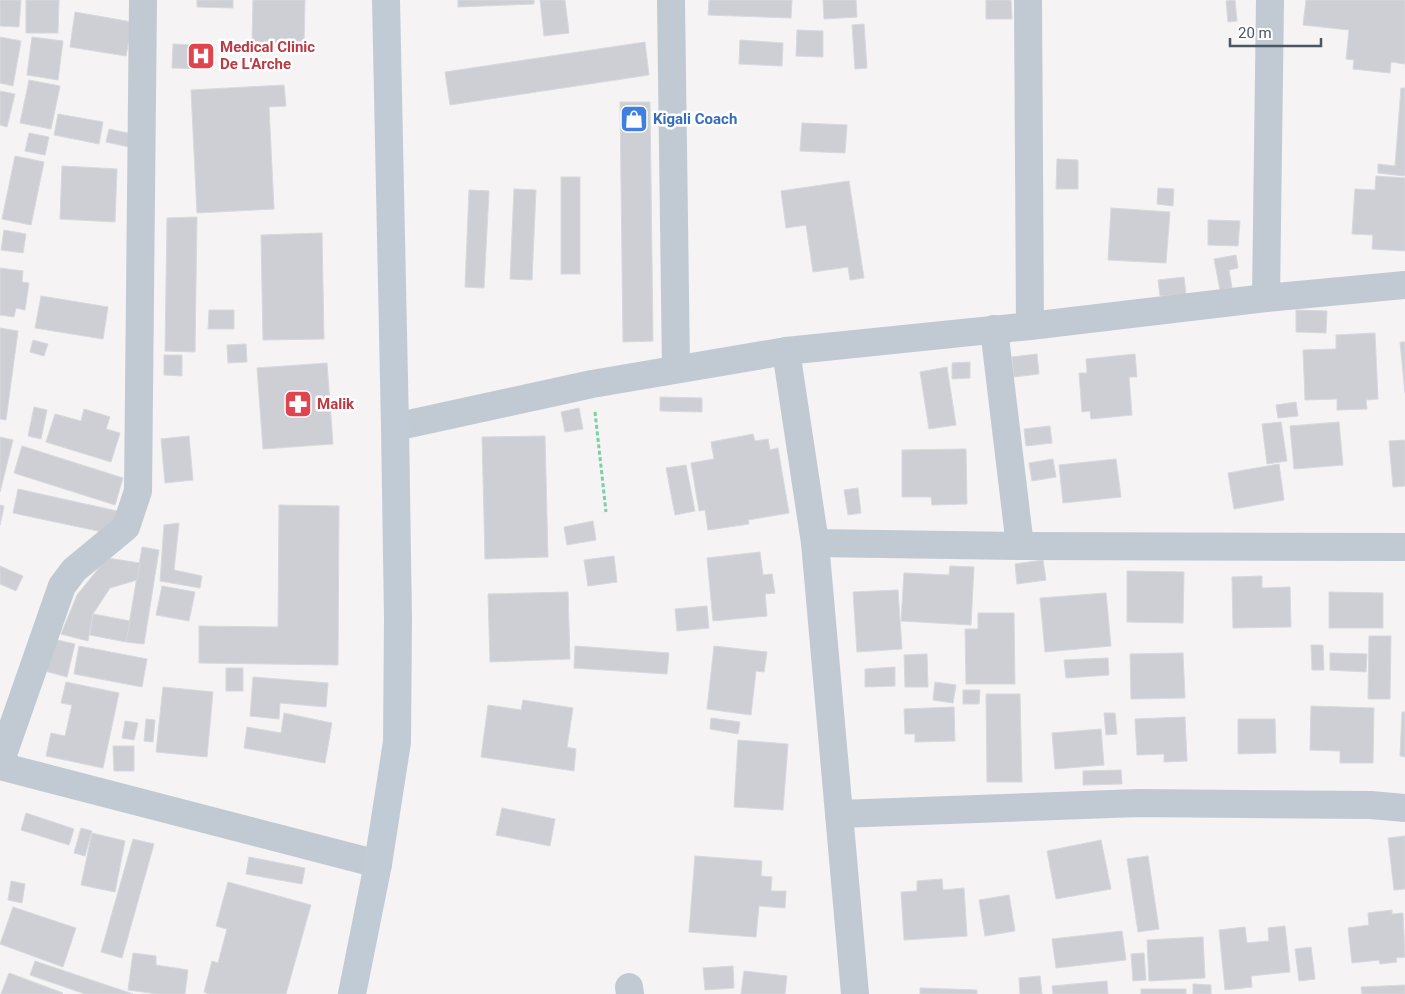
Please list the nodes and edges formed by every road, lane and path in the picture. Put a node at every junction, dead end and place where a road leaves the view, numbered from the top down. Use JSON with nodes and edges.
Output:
{"nodes":[{"id":1,"x":143,"y":0,"type":"edge"},
{"id":2,"x":386,"y":0,"type":"edge"},
{"id":3,"x":671,"y":0,"type":"edge"},
{"id":4,"x":1028,"y":0,"type":"edge"},
{"id":5,"x":1270,"y":0,"type":"edge"},
{"id":6,"x":1405,"y":285,"type":"edge"},
{"id":7,"x":1266,"y":298,"type":"junction"},
{"id":8,"x":1030,"y":326,"type":"junction"},
{"id":9,"x":994,"y":329,"type":"junction"},
{"id":10,"x":786,"y":351,"type":"junction"},
{"id":11,"x":676,"y":370,"type":"junction"},
{"id":12,"x":592,"y":384,"type":"junction"},
{"id":13,"x":395,"y":427,"type":"junction"},
{"id":14,"x":606,"y":512,"type":"dead end"},
{"id":15,"x":815,"y":543,"type":"junction"},
{"id":16,"x":1020,"y":546,"type":"junction"},
{"id":17,"x":1405,"y":547,"type":"edge"},
{"id":18,"x":0,"y":765,"type":"edge"},
{"id":19,"x":1405,"y":808,"type":"edge"},
{"id":20,"x":839,"y":814,"type":"junction"},
{"id":21,"x":378,"y":864,"type":"junction"},
{"id":22,"x":352,"y":994,"type":"edge"},
{"id":23,"x":855,"y":994,"type":"edge"}],
"edges":[{"from":1,"to":18,"type":"street"},
{"from":2,"to":13,"type":"street"},
{"from":3,"to":11,"type":"street"},
{"from":4,"to":8,"type":"street"},
{"from":5,"to":7,"type":"street"},
{"from":6,"to":7,"type":"street"},
{"from":7,"to":8,"type":"street"},
{"from":8,"to":9,"type":"street"},
{"from":9,"to":10,"type":"street"},
{"from":9,"to":16,"type":"street"},
{"from":10,"to":11,"type":"street"},
{"from":10,"to":15,"type":"street"},
{"from":11,"to":12,"type":"street"},
{"from":12,"to":13,"type":"street"},
{"from":12,"to":14,"type":"path"},
{"from":13,"to":21,"type":"street"},
{"from":15,"to":16,"type":"street"},
{"from":15,"to":20,"type":"street"},
{"from":16,"to":17,"type":"street"},
{"from":18,"to":21,"type":"street"},
{"from":19,"to":20,"type":"street"},
{"from":20,"to":23,"type":"street"},
{"from":21,"to":22,"type":"street"}]}
